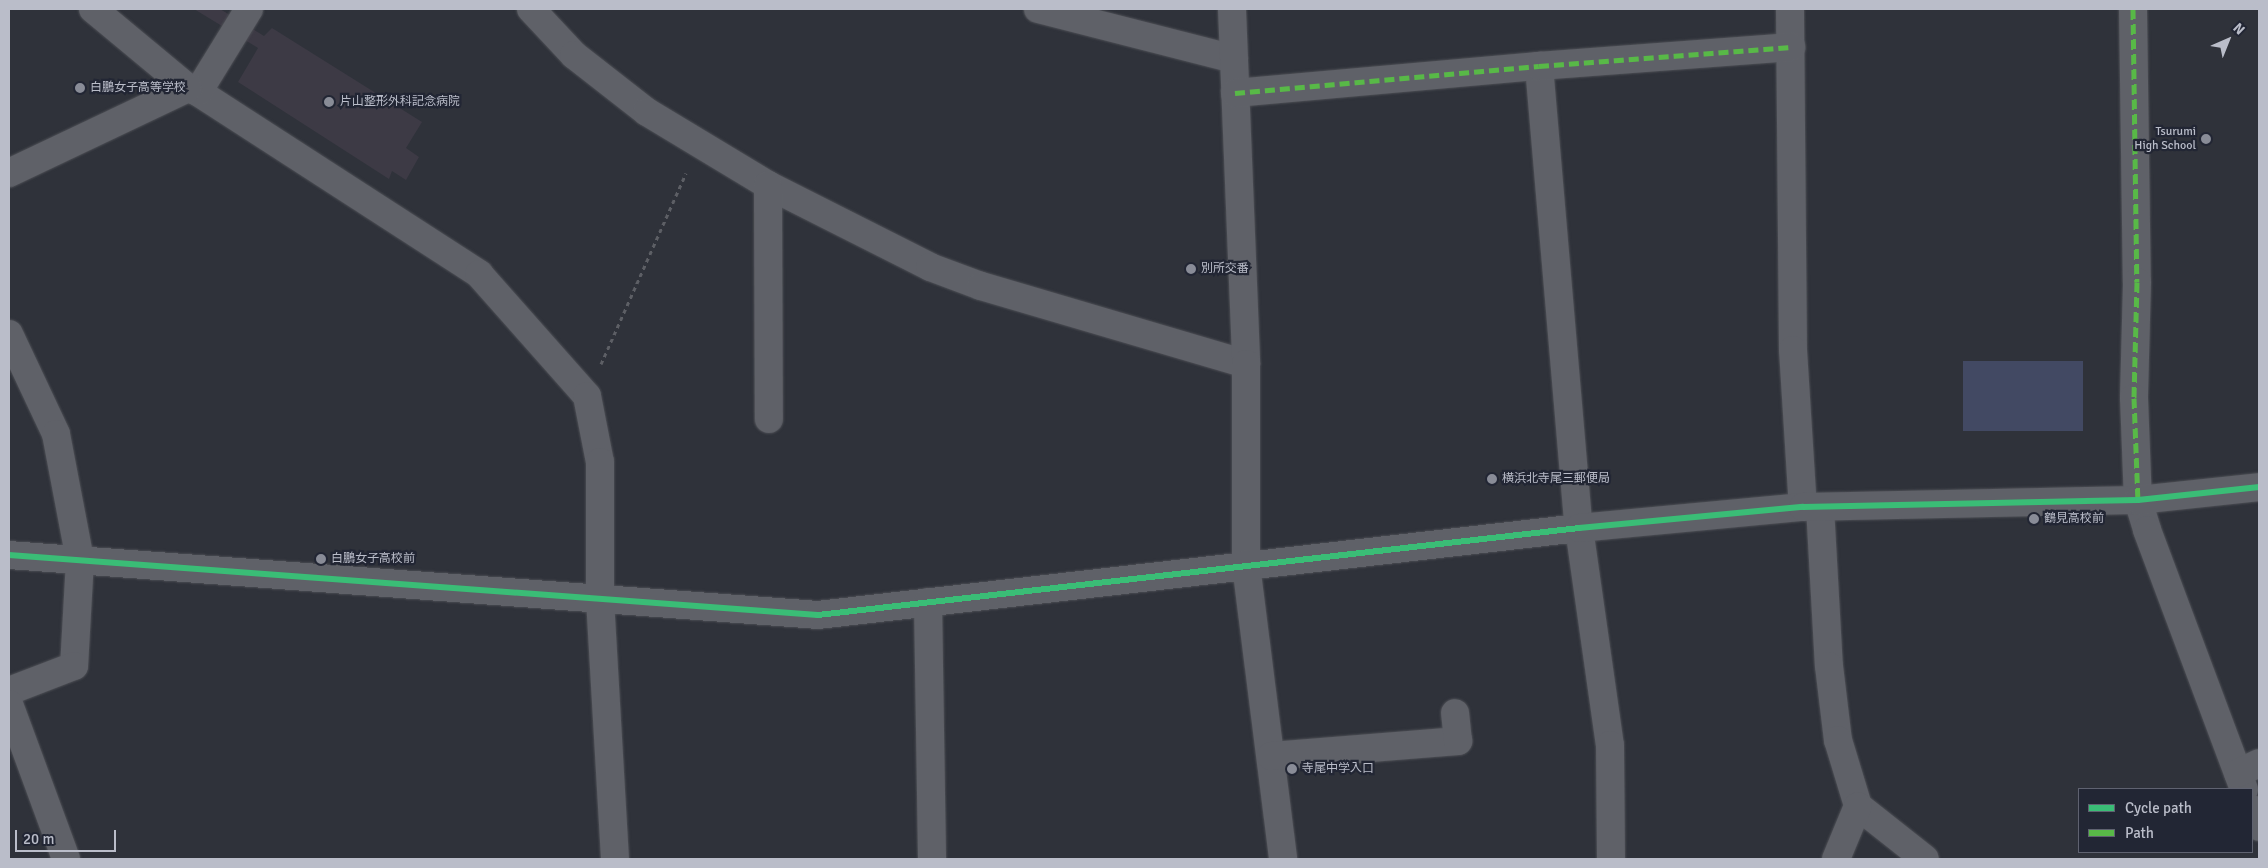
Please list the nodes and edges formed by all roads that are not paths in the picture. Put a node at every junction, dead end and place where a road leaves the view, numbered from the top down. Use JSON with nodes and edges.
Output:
{"nodes":[{"id":1,"x":93,"y":9,"type":"edge"},
{"id":2,"x":249,"y":9,"type":"edge"},
{"id":3,"x":531,"y":9,"type":"edge"},
{"id":4,"x":1038,"y":9,"type":"edge"},
{"id":5,"x":1232,"y":9,"type":"edge"},
{"id":6,"x":1790,"y":9,"type":"edge"},
{"id":7,"x":2132,"y":9,"type":"edge"},
{"id":8,"x":1791,"y":47,"type":"junction"},
{"id":9,"x":1234,"y":59,"type":"junction"},
{"id":10,"x":1539,"y":66,"type":"junction"},
{"id":11,"x":193,"y":90,"type":"junction"},
{"id":12,"x":1236,"y":93,"type":"junction"},
{"id":13,"x":9,"y":173,"type":"edge"},
{"id":14,"x":768,"y":185,"type":"junction"},
{"id":15,"x":9,"y":334,"type":"edge"},
{"id":16,"x":1246,"y":364,"type":"junction"},
{"id":17,"x":769,"y":419,"type":"dead end"},
{"id":18,"x":2259,"y":487,"type":"edge"},
{"id":19,"x":2138,"y":500,"type":"junction"},
{"id":20,"x":1812,"y":507,"type":"junction"},
{"id":21,"x":1579,"y":528,"type":"junction"},
{"id":22,"x":9,"y":555,"type":"edge"},
{"id":23,"x":80,"y":560,"type":"junction"},
{"id":24,"x":1246,"y":565,"type":"junction"},
{"id":25,"x":600,"y":599,"type":"junction"},
{"id":26,"x":928,"y":602,"type":"junction"},
{"id":27,"x":9,"y":691,"type":"edge"},
{"id":28,"x":9,"y":704,"type":"edge"},
{"id":29,"x":1455,"y":713,"type":"dead end"},
{"id":30,"x":1270,"y":756,"type":"junction"},
{"id":31,"x":2247,"y":775,"type":"edge"},
{"id":32,"x":1858,"y":806,"type":"junction"},
{"id":33,"x":2253,"y":812,"type":"edge"},
{"id":34,"x":2259,"y":827,"type":"edge"},
{"id":35,"x":66,"y":859,"type":"edge"},
{"id":36,"x":615,"y":859,"type":"edge"},
{"id":37,"x":932,"y":859,"type":"edge"},
{"id":38,"x":1284,"y":859,"type":"edge"},
{"id":39,"x":1611,"y":859,"type":"edge"},
{"id":40,"x":1836,"y":859,"type":"edge"},
{"id":41,"x":1925,"y":859,"type":"edge"}],
"edges":[{"from":1,"to":11,"type":"street"},
{"from":2,"to":11,"type":"street"},
{"from":3,"to":14,"type":"street"},
{"from":4,"to":9,"type":"street"},
{"from":5,"to":9,"type":"street"},
{"from":6,"to":8,"type":"street"},
{"from":7,"to":19,"type":"street"},
{"from":8,"to":10,"type":"street"},
{"from":8,"to":20,"type":"street"},
{"from":9,"to":12,"type":"street"},
{"from":10,"to":12,"type":"street"},
{"from":10,"to":21,"type":"street"},
{"from":11,"to":13,"type":"street"},
{"from":11,"to":25,"type":"street"},
{"from":12,"to":16,"type":"street"},
{"from":14,"to":16,"type":"street"},
{"from":14,"to":17,"type":"street"},
{"from":15,"to":23,"type":"street"},
{"from":16,"to":24,"type":"street"},
{"from":18,"to":19,"type":"street"},
{"from":19,"to":20,"type":"street"},
{"from":19,"to":31,"type":"street"},
{"from":20,"to":21,"type":"street"},
{"from":20,"to":32,"type":"street"},
{"from":21,"to":24,"type":"street"},
{"from":21,"to":39,"type":"street"},
{"from":22,"to":23,"type":"street"},
{"from":23,"to":25,"type":"street"},
{"from":23,"to":27,"type":"street"},
{"from":24,"to":26,"type":"street"},
{"from":24,"to":30,"type":"street"},
{"from":25,"to":26,"type":"street"},
{"from":25,"to":36,"type":"street"},
{"from":26,"to":37,"type":"street"},
{"from":28,"to":35,"type":"street"},
{"from":29,"to":30,"type":"street"},
{"from":30,"to":38,"type":"street"},
{"from":32,"to":40,"type":"street"},
{"from":32,"to":41,"type":"street"},
{"from":33,"to":34,"type":"street"}]}
